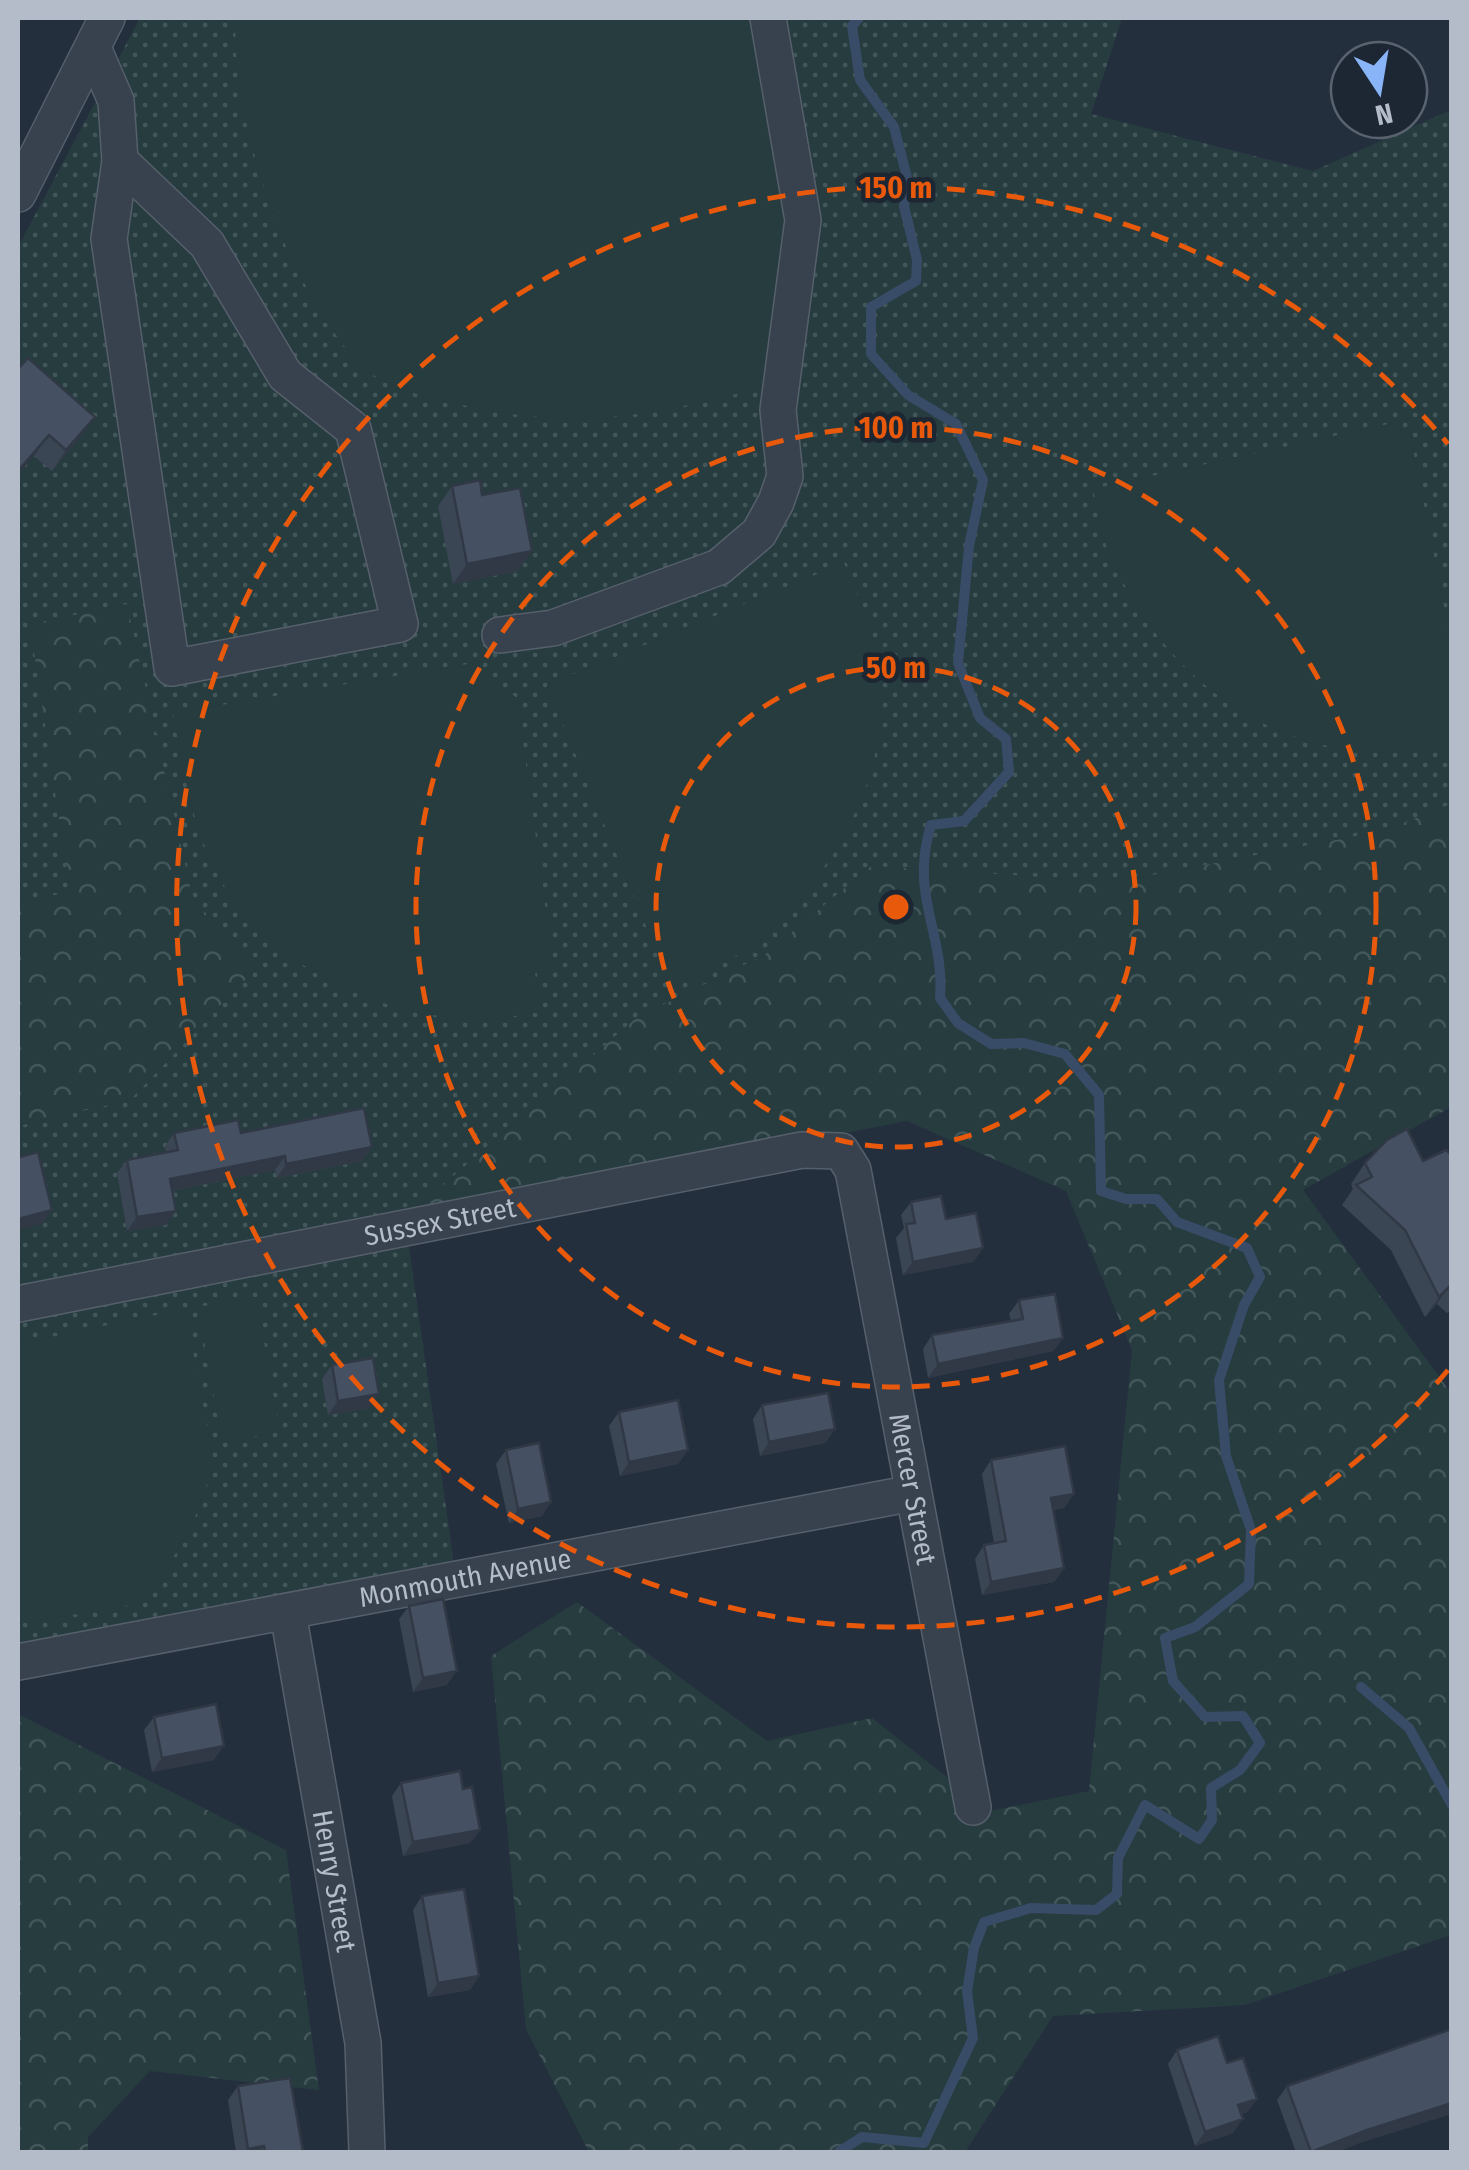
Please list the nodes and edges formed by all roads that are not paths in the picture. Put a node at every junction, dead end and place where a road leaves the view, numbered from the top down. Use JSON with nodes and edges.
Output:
{"nodes":[{"id":1,"x":768,"y":18,"type":"edge"},
{"id":2,"x":100,"y":33,"type":"edge"},
{"id":3,"x":120,"y":161,"type":"junction"},
{"id":4,"x":18,"y":194,"type":"edge"},
{"id":5,"x":500,"y":635,"type":"dead end"},
{"id":6,"x":852,"y":1170,"type":"joint"},
{"id":7,"x":18,"y":1304,"type":"edge"},
{"id":8,"x":913,"y":1493,"type":"junction"},
{"id":9,"x":288,"y":1613,"type":"junction"},
{"id":10,"x":18,"y":1662,"type":"edge"},
{"id":11,"x":973,"y":1807,"type":"dead end"},
{"id":12,"x":367,"y":2152,"type":"edge"}],
"edges":[{"from":1,"to":5,"type":"street"},
{"from":2,"to":3,"type":"street"},
{"from":2,"to":4,"type":"street"},
{"from":3,"to":3,"type":"street"},
{"from":6,"to":7,"type":"street","name":"Sussex Street"},
{"from":6,"to":8,"type":"street","name":"Mercer Street"},
{"from":8,"to":9,"type":"street","name":"Monmouth Avenue"},
{"from":8,"to":11,"type":"street","name":"Mercer Street"},
{"from":9,"to":10,"type":"street","name":"Monmouth Avenue"},
{"from":9,"to":12,"type":"street","name":"Henry Street"}]}
